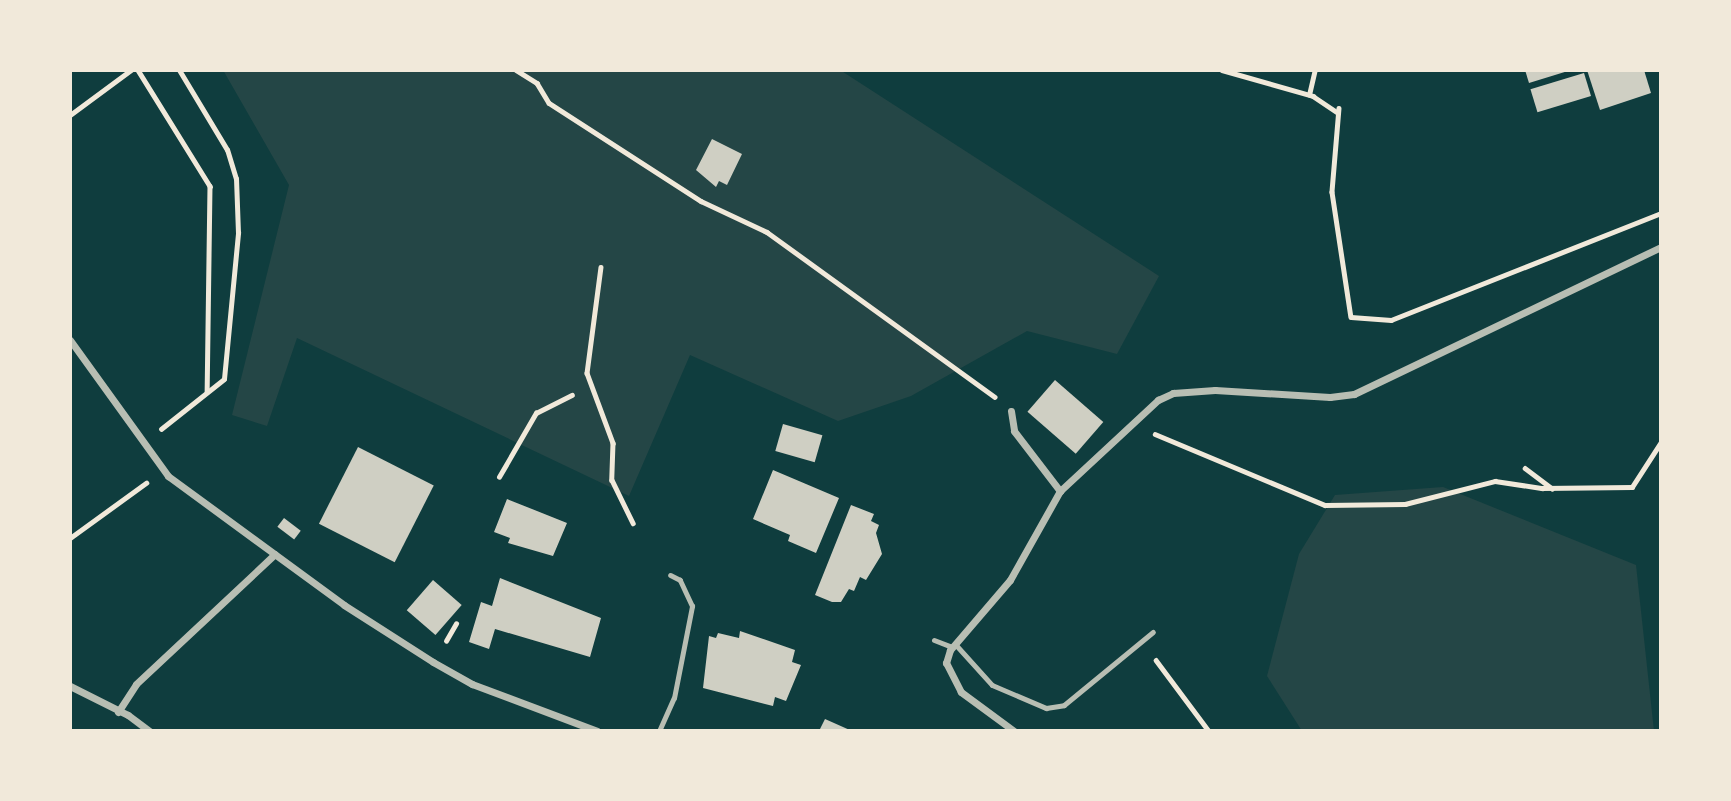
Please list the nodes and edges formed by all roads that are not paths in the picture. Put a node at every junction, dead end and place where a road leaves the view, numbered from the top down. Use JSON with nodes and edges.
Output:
{"nodes":[{"id":1,"x":1661,"y":247,"type":"edge"},
{"id":2,"x":70,"y":340,"type":"edge"},
{"id":3,"x":1011,"y":411,"type":"road end"},
{"id":4,"x":1060,"y":491,"type":"junction"},
{"id":5,"x":275,"y":554,"type":"junction"},
{"id":6,"x":670,"y":575,"type":"dead end"},
{"id":7,"x":1153,"y":632,"type":"dead end"},
{"id":8,"x":934,"y":640,"type":"dead end"},
{"id":9,"x":954,"y":646,"type":"junction"},
{"id":10,"x":70,"y":686,"type":"edge"},
{"id":11,"x":118,"y":712,"type":"junction"},
{"id":12,"x":149,"y":731,"type":"edge"},
{"id":13,"x":597,"y":731,"type":"edge"},
{"id":14,"x":659,"y":731,"type":"edge"},
{"id":15,"x":1014,"y":731,"type":"edge"}],
"edges":[{"from":1,"to":4,"type":"street"},
{"from":2,"to":5,"type":"street"},
{"from":3,"to":4,"type":"street"},
{"from":4,"to":9,"type":"street"},
{"from":5,"to":11,"type":"street"},
{"from":5,"to":13,"type":"street"},
{"from":6,"to":14,"type":"lane"},
{"from":7,"to":9,"type":"lane"},
{"from":8,"to":9,"type":"lane"},
{"from":9,"to":15,"type":"street"},
{"from":10,"to":11,"type":"street"},
{"from":11,"to":12,"type":"street"}]}
